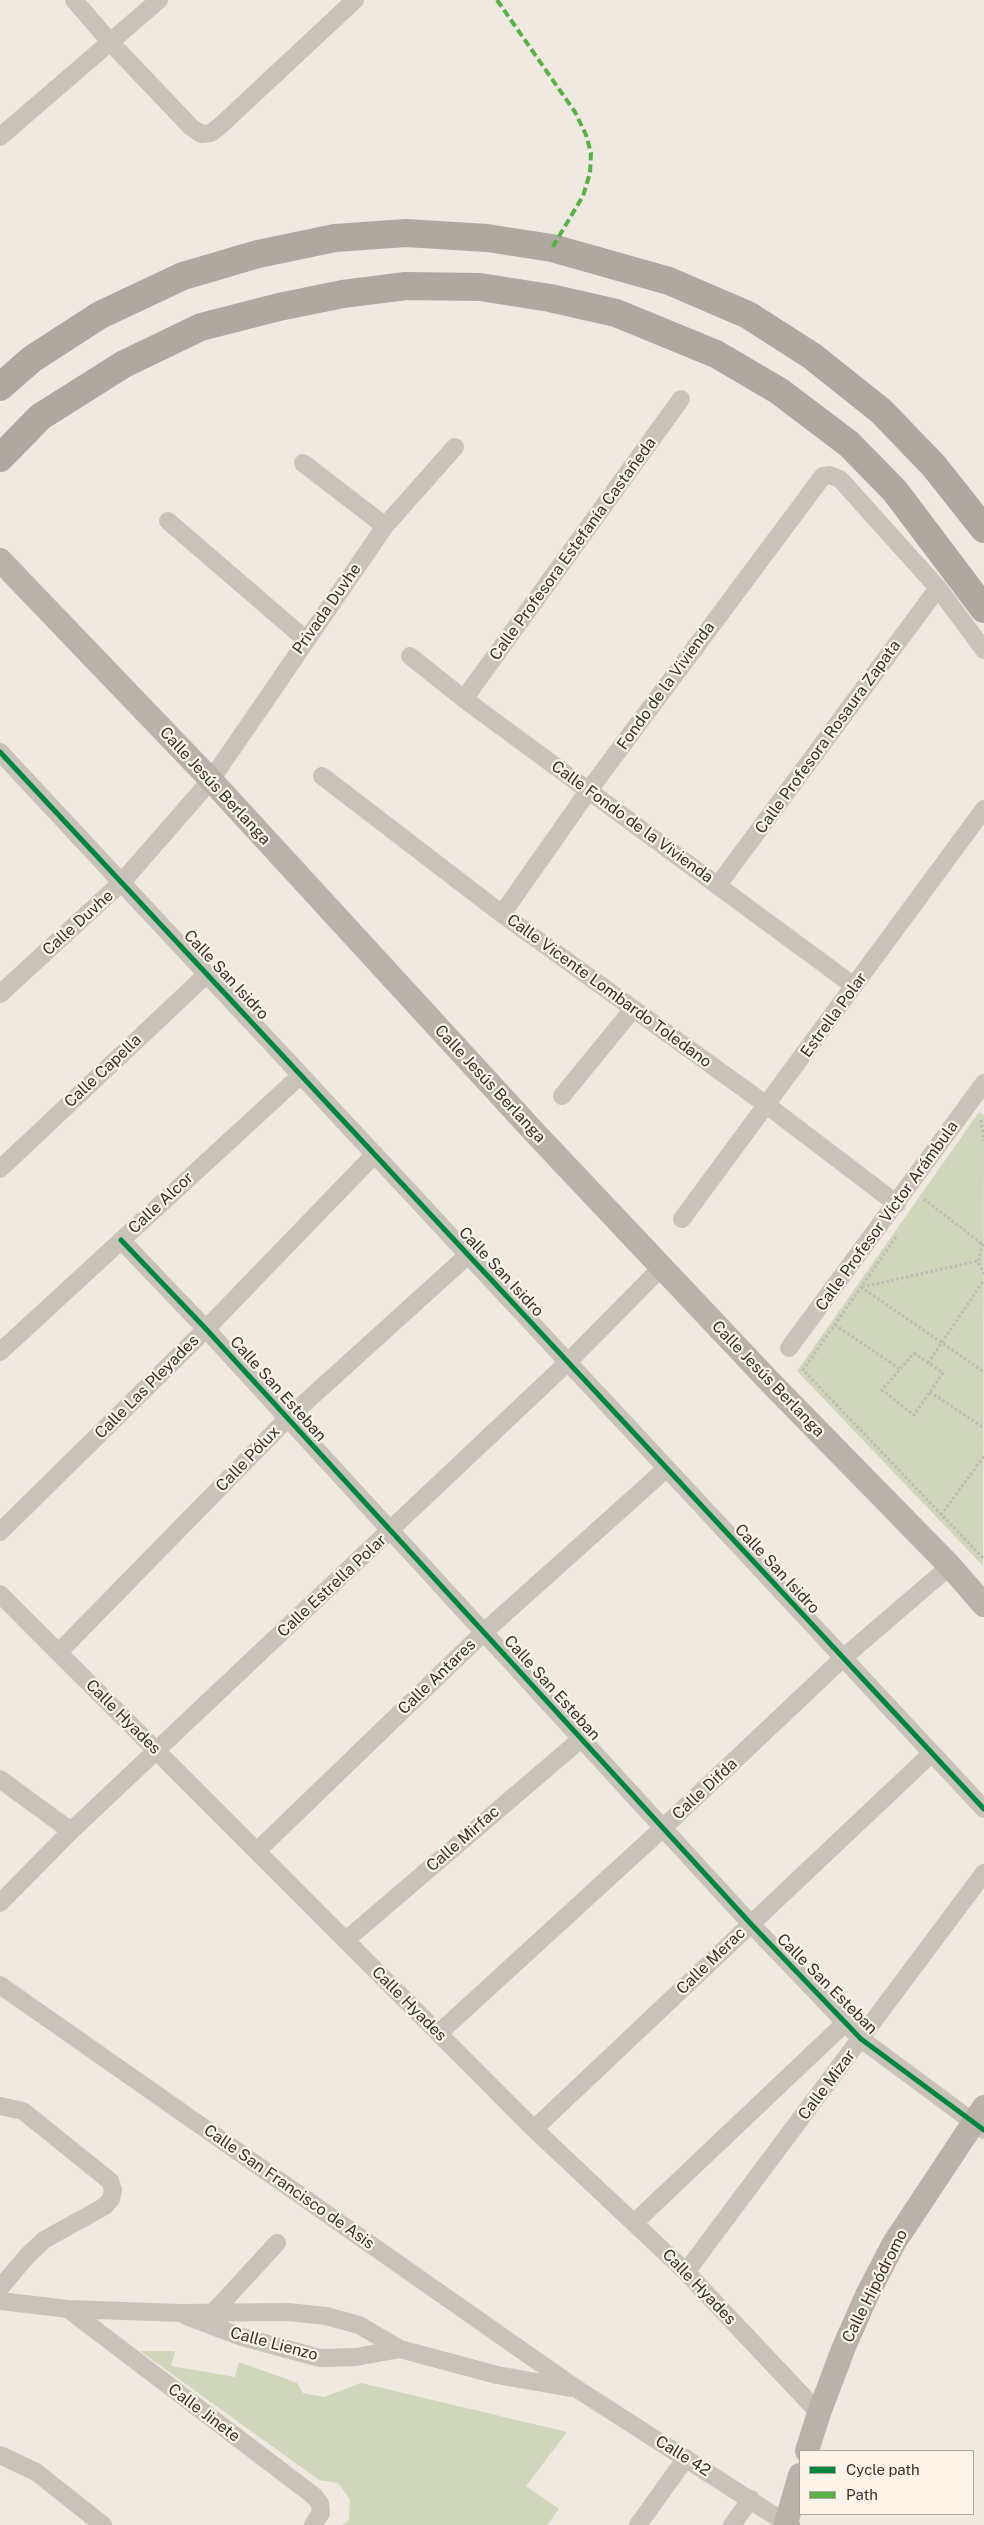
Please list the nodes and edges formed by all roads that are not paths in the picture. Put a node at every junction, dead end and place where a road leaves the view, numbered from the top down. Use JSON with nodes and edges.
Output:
{"nodes":[{"id":1,"x":74,"y":0,"type":"edge"},
{"id":2,"x":159,"y":0,"type":"edge"},
{"id":3,"x":356,"y":0,"type":"edge"},
{"id":4,"x":111,"y":43,"type":"junction"},
{"id":5,"x":2,"y":130,"type":"edge"},
{"id":6,"x":0,"y":387,"type":"edge"},
{"id":7,"x":682,"y":399,"type":"dead end"},
{"id":8,"x":456,"y":447,"type":"dead end"},
{"id":9,"x":0,"y":458,"type":"edge"},
{"id":10,"x":303,"y":463,"type":"dead end"},
{"id":11,"x":168,"y":521,"type":"dead end"},
{"id":12,"x":384,"y":526,"type":"junction"},
{"id":13,"x":984,"y":529,"type":"edge"},
{"id":14,"x":0,"y":560,"type":"edge"},
{"id":15,"x":938,"y":588,"type":"junction"},
{"id":16,"x":984,"y":609,"type":"edge"},
{"id":17,"x":305,"y":639,"type":"junction"},
{"id":18,"x":984,"y":650,"type":"edge"},
{"id":19,"x":410,"y":656,"type":"dead end"},
{"id":20,"x":464,"y":699,"type":"junction"},
{"id":21,"x":0,"y":752,"type":"edge"},
{"id":22,"x":322,"y":776,"type":"dead end"},
{"id":23,"x":211,"y":780,"type":"junction"},
{"id":24,"x":589,"y":790,"type":"junction"},
{"id":25,"x":984,"y":810,"type":"edge"},
{"id":26,"x":122,"y":882,"type":"junction"},
{"id":27,"x":718,"y":885,"type":"junction"},
{"id":28,"x":502,"y":914,"type":"junction"},
{"id":29,"x":207,"y":974,"type":"junction"},
{"id":30,"x":854,"y":986,"type":"junction"},
{"id":31,"x":0,"y":994,"type":"edge"},
{"id":32,"x":632,"y":1008,"type":"junction"},
{"id":33,"x":301,"y":1074,"type":"junction"},
{"id":34,"x":984,"y":1083,"type":"edge"},
{"id":35,"x":562,"y":1096,"type":"dead end"},
{"id":36,"x":768,"y":1106,"type":"junction"},
{"id":37,"x":375,"y":1154,"type":"junction"},
{"id":38,"x":0,"y":1168,"type":"edge"},
{"id":39,"x":897,"y":1204,"type":"junction"},
{"id":40,"x":682,"y":1219,"type":"dead end"},
{"id":41,"x":121,"y":1240,"type":"junction"},
{"id":42,"x":468,"y":1255,"type":"junction"},
{"id":43,"x":662,"y":1267,"type":"junction"},
{"id":44,"x":206,"y":1329,"type":"junction"},
{"id":45,"x":789,"y":1348,"type":"dead end"},
{"id":46,"x":0,"y":1352,"type":"edge"},
{"id":47,"x":568,"y":1362,"type":"junction"},
{"id":48,"x":288,"y":1418,"type":"junction"},
{"id":49,"x":667,"y":1468,"type":"junction"},
{"id":50,"x":391,"y":1531,"type":"junction"},
{"id":51,"x":0,"y":1532,"type":"edge"},
{"id":52,"x":950,"y":1566,"type":"junction"},
{"id":53,"x":0,"y":1594,"type":"edge"},
{"id":54,"x":984,"y":1605,"type":"edge"},
{"id":55,"x":484,"y":1632,"type":"junction"},
{"id":56,"x":58,"y":1652,"type":"junction"},
{"id":57,"x":843,"y":1658,"type":"junction"},
{"id":58,"x":581,"y":1739,"type":"junction"},
{"id":59,"x":156,"y":1750,"type":"junction"},
{"id":60,"x":932,"y":1753,"type":"junction"},
{"id":61,"x":0,"y":1779,"type":"edge"},
{"id":62,"x":984,"y":1809,"type":"edge"},
{"id":63,"x":663,"y":1828,"type":"junction"},
{"id":64,"x":71,"y":1831,"type":"junction"},
{"id":65,"x":257,"y":1851,"type":"junction"},
{"id":66,"x":984,"y":1873,"type":"edge"},
{"id":67,"x":0,"y":1903,"type":"edge"},
{"id":68,"x":750,"y":1923,"type":"junction"},
{"id":69,"x":346,"y":1940,"type":"junction"},
{"id":70,"x":0,"y":1985,"type":"edge"},
{"id":71,"x":846,"y":2023,"type":"junction"},
{"id":72,"x":438,"y":2033,"type":"junction"},
{"id":73,"x":861,"y":2039,"type":"junction"},
{"id":74,"x":0,"y":2106,"type":"edge"},
{"id":75,"x":980,"y":2120,"type":"edge"},
{"id":76,"x":534,"y":2129,"type":"junction"},
{"id":77,"x":634,"y":2223,"type":"junction"},
{"id":78,"x":277,"y":2242,"type":"dead end"},
{"id":79,"x":686,"y":2272,"type":"junction"},
{"id":80,"x":0,"y":2288,"type":"edge"},
{"id":81,"x":0,"y":2300,"type":"edge"},
{"id":82,"x":68,"y":2310,"type":"junction"},
{"id":83,"x":208,"y":2318,"type":"junction"},
{"id":84,"x":400,"y":2349,"type":"junction"},
{"id":85,"x":577,"y":2389,"type":"junction"},
{"id":86,"x":819,"y":2414,"type":"junction"},
{"id":87,"x":807,"y":2450,"type":"edge"},
{"id":88,"x":0,"y":2455,"type":"edge"},
{"id":89,"x":686,"y":2458,"type":"junction"},
{"id":90,"x":799,"y":2479,"type":"edge"},
{"id":91,"x":751,"y":2499,"type":"junction"},
{"id":92,"x":787,"y":2524,"type":"edge"},
{"id":93,"x":103,"y":2525,"type":"edge"},
{"id":94,"x":313,"y":2525,"type":"edge"},
{"id":95,"x":638,"y":2525,"type":"edge"},
{"id":96,"x":732,"y":2525,"type":"edge"}],
"edges":[{"from":1,"to":4,"type":"street"},
{"from":2,"to":4,"type":"street"},
{"from":3,"to":4,"type":"street"},
{"from":4,"to":5,"type":"street"},
{"from":6,"to":13,"type":"highway"},
{"from":7,"to":20,"type":"street","name":"Calle Profesora Estefanía Castañeda"},
{"from":8,"to":12,"type":"street","name":"Privada Duvhe"},
{"from":9,"to":16,"type":"highway"},
{"from":10,"to":12,"type":"street"},
{"from":11,"to":17,"type":"street"},
{"from":12,"to":17,"type":"street","name":"Privada Duvhe"},
{"from":14,"to":23,"type":"street","name":"Calle Jesús Berlanga"},
{"from":15,"to":18,"type":"street"},
{"from":15,"to":24,"type":"street","name":"Fondo de la Vivienda"},
{"from":15,"to":27,"type":"street","name":"Calle Profesora Rosaura Zapata"},
{"from":17,"to":23,"type":"street","name":"Privada Duvhe"},
{"from":19,"to":20,"type":"street","name":"Calle Fondo de la Vivienda"},
{"from":20,"to":24,"type":"street","name":"Calle Fondo de la Vivienda"},
{"from":21,"to":26,"type":"street","name":"Calle San Isidro"},
{"from":22,"to":28,"type":"street","name":"Calle Vicente Lombardo Toledano"},
{"from":23,"to":26,"type":"street","name":"Calle Duvhe"},
{"from":23,"to":43,"type":"street","name":"Calle Jesús Berlanga"},
{"from":24,"to":27,"type":"street","name":"Calle Fondo de la Vivienda"},
{"from":24,"to":28,"type":"street","name":"Fondo de la Vivienda"},
{"from":25,"to":30,"type":"street","name":"Estrella Polar"},
{"from":26,"to":29,"type":"street","name":"Calle San Isidro"},
{"from":26,"to":31,"type":"street","name":"Calle Duvhe"},
{"from":27,"to":30,"type":"street","name":"Calle Fondo de la Vivienda"},
{"from":28,"to":32,"type":"street","name":"Calle Vicente Lombardo Toledano"},
{"from":29,"to":33,"type":"street","name":"Calle San Isidro"},
{"from":29,"to":38,"type":"street","name":"Calle Capella"},
{"from":30,"to":36,"type":"street","name":"Estrella Polar"},
{"from":32,"to":35,"type":"street"},
{"from":32,"to":36,"type":"street","name":"Calle Vicente Lombardo Toledano"},
{"from":33,"to":37,"type":"street","name":"Calle San Isidro"},
{"from":33,"to":41,"type":"street","name":"Calle Alcor"},
{"from":34,"to":39,"type":"street","name":"Calle Profesor Víctor Arámbula"},
{"from":36,"to":39,"type":"street","name":"Calle Vicente Lombardo Toledano"},
{"from":36,"to":40,"type":"street","name":"Estrella Polar"},
{"from":37,"to":42,"type":"street","name":"Calle San Isidro"},
{"from":37,"to":44,"type":"street","name":"Calle Las Pleyades"},
{"from":39,"to":45,"type":"street","name":"Calle Profesor Víctor Arámbula"},
{"from":41,"to":44,"type":"street","name":"Calle San Esteban"},
{"from":41,"to":46,"type":"street","name":"Calle Alcor"},
{"from":42,"to":47,"type":"street","name":"Calle San Isidro"},
{"from":42,"to":48,"type":"street","name":"Calle Pólux"},
{"from":43,"to":47,"type":"street","name":"Calle Estrella Polar"},
{"from":43,"to":52,"type":"street","name":"Calle Jesús Berlanga"},
{"from":44,"to":48,"type":"street","name":"Calle San Esteban"},
{"from":44,"to":51,"type":"street","name":"Calle Las Pleyades"},
{"from":47,"to":49,"type":"street","name":"Calle San Isidro"},
{"from":47,"to":50,"type":"street","name":"Calle Estrella Polar"},
{"from":48,"to":50,"type":"street","name":"Calle San Esteban"},
{"from":48,"to":56,"type":"street","name":"Calle Pólux"},
{"from":49,"to":55,"type":"street","name":"Calle Antares"},
{"from":49,"to":57,"type":"street","name":"Calle San Isidro"},
{"from":50,"to":55,"type":"street","name":"Calle San Esteban"},
{"from":50,"to":59,"type":"street","name":"Calle Estrella Polar"},
{"from":52,"to":54,"type":"street","name":"Calle Jesús Berlanga"},
{"from":52,"to":57,"type":"street","name":"Calle Difda"},
{"from":53,"to":56,"type":"street","name":"Calle Hyades"},
{"from":55,"to":58,"type":"street","name":"Calle San Esteban"},
{"from":55,"to":65,"type":"street","name":"Calle Antares"},
{"from":56,"to":59,"type":"street","name":"Calle Hyades"},
{"from":57,"to":60,"type":"street","name":"Calle San Isidro"},
{"from":57,"to":63,"type":"street","name":"Calle Difda"},
{"from":58,"to":63,"type":"street","name":"Calle San Esteban"},
{"from":58,"to":69,"type":"street","name":"Calle Mirfac"},
{"from":59,"to":64,"type":"street","name":"Calle Estrella Polar"},
{"from":59,"to":65,"type":"street","name":"Calle Hyades"},
{"from":60,"to":62,"type":"street","name":"Calle San Isidro"},
{"from":60,"to":68,"type":"street","name":"Calle Merac"},
{"from":61,"to":64,"type":"street"},
{"from":63,"to":68,"type":"street","name":"Calle San Esteban"},
{"from":63,"to":72,"type":"street","name":"Calle Difda"},
{"from":64,"to":67,"type":"street","name":"Calle Estrella Polar"},
{"from":65,"to":69,"type":"street","name":"Calle Hyades"},
{"from":66,"to":73,"type":"street","name":"Calle Mizar"},
{"from":68,"to":71,"type":"street","name":"Calle San Esteban"},
{"from":68,"to":76,"type":"street","name":"Calle Merac"},
{"from":69,"to":72,"type":"street","name":"Calle Hyades"},
{"from":70,"to":85,"type":"street","name":"Calle San Francisco de Asis"},
{"from":71,"to":73,"type":"street","name":"Calle San Esteban"},
{"from":71,"to":77,"type":"street","name":"Calle Mizar"},
{"from":72,"to":76,"type":"street","name":"Calle Hyades"},
{"from":73,"to":75,"type":"street","name":"Calle San Esteban"},
{"from":73,"to":79,"type":"street","name":"Calle Mizar"},
{"from":74,"to":80,"type":"street"},
{"from":75,"to":86,"type":"street","name":"Calle Hipódromo"},
{"from":76,"to":77,"type":"street","name":"Calle Hyades"},
{"from":77,"to":79,"type":"street","name":"Calle Hyades"},
{"from":78,"to":83,"type":"street"},
{"from":79,"to":86,"type":"street","name":"Calle Hyades"},
{"from":81,"to":82,"type":"street","name":"Calle Lienzo"},
{"from":82,"to":83,"type":"street","name":"Calle Lienzo"},
{"from":82,"to":94,"type":"street","name":"Calle Jinete"},
{"from":83,"to":84,"type":"street","name":"Calle Lienzo"},
{"from":83,"to":84,"type":"street","name":"Calle Lienzo"},
{"from":84,"to":85,"type":"street","name":"Calle Lienzo"},
{"from":85,"to":89,"type":"street","name":"Calle 42"},
{"from":86,"to":87,"type":"street","name":"Calle Hipódromo"},
{"from":88,"to":93,"type":"street"},
{"from":89,"to":91,"type":"street","name":"Calle 42"},
{"from":89,"to":95,"type":"street"},
{"from":90,"to":92,"type":"street"},
{"from":91,"to":92,"type":"street","name":"Calle 42"},
{"from":91,"to":96,"type":"street"}]}
